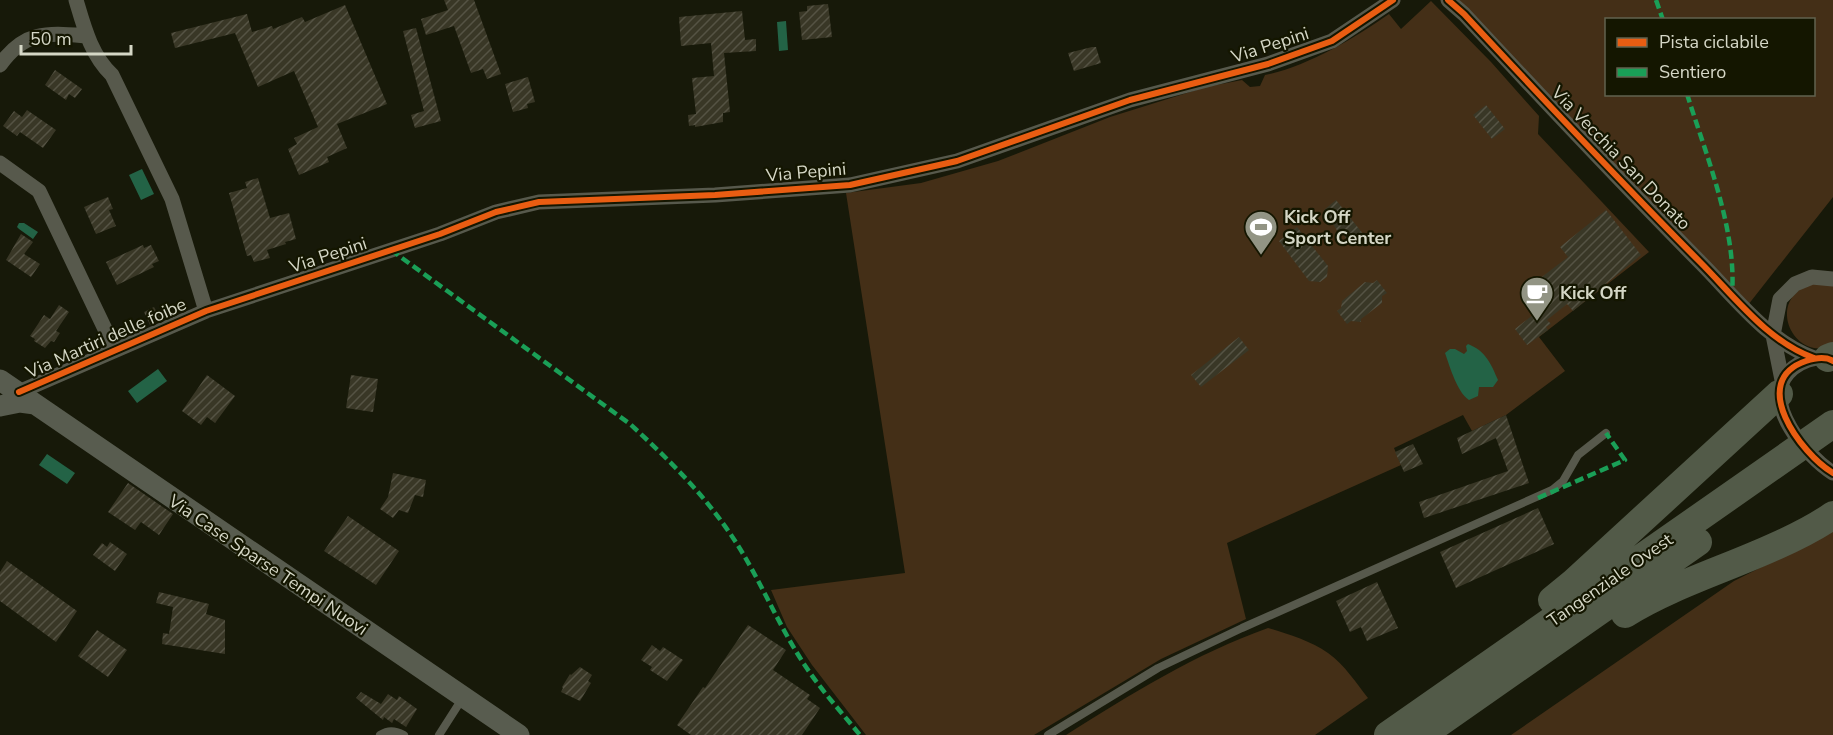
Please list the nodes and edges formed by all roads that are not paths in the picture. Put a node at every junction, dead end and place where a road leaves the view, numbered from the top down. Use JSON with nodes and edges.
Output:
{"nodes":[{"id":1,"x":76,"y":0,"type":"edge"},
{"id":2,"x":1393,"y":0,"type":"edge"},
{"id":3,"x":1448,"y":0,"type":"edge"},
{"id":4,"x":87,"y":36,"type":"junction"},
{"id":5,"x":0,"y":65,"type":"edge"},
{"id":6,"x":0,"y":163,"type":"edge"},
{"id":7,"x":1833,"y":279,"type":"edge"},
{"id":8,"x":206,"y":310,"type":"junction"},
{"id":9,"x":1773,"y":335,"type":"junction"},
{"id":10,"x":115,"y":350,"type":"junction"},
{"id":11,"x":1827,"y":358,"type":"edge"},
{"id":12,"x":0,"y":380,"type":"edge"},
{"id":13,"x":1780,"y":387,"type":"junction"},
{"id":14,"x":27,"y":398,"type":"junction"},
{"id":15,"x":0,"y":406,"type":"edge"},
{"id":16,"x":1833,"y":424,"type":"edge"},
{"id":17,"x":1606,"y":433,"type":"dead end"},
{"id":18,"x":1833,"y":448,"type":"edge"},
{"id":19,"x":1833,"y":473,"type":"edge"},
{"id":20,"x":1777,"y":475,"type":"junction"},
{"id":21,"x":1833,"y":515,"type":"edge"},
{"id":22,"x":1497,"y":683,"type":"junction"},
{"id":23,"x":463,"y":697,"type":"junction"},
{"id":24,"x":510,"y":732,"type":"edge"},
{"id":25,"x":1403,"y":733,"type":"edge"},
{"id":26,"x":380,"y":735,"type":"edge"},
{"id":27,"x":404,"y":735,"type":"edge"},
{"id":28,"x":439,"y":735,"type":"edge"},
{"id":29,"x":1048,"y":735,"type":"edge"}],
"edges":[{"from":1,"to":4,"type":"street"},
{"from":2,"to":8,"type":"street","name":"Via Pepini"},
{"from":3,"to":9,"type":"street","name":"Via Vecchia San Donato"},
{"from":4,"to":5,"type":"street"},
{"from":4,"to":8,"type":"street"},
{"from":6,"to":10,"type":"street"},
{"from":7,"to":9,"type":"street"},
{"from":8,"to":10,"type":"street","name":"Via Martiri delle foibe"},
{"from":9,"to":11,"type":"street","name":"Via Vecchia San Donato"},
{"from":9,"to":13,"type":"street"},
{"from":10,"to":14,"type":"street","name":"Via Martiri delle foibe"},
{"from":11,"to":13,"type":"street"},
{"from":12,"to":14,"type":"street","name":"Via Case Sparse Tempi Nuovi"},
{"from":13,"to":19,"type":"street"},
{"from":13,"to":25,"type":"highway"},
{"from":14,"to":15,"type":"street"},
{"from":14,"to":23,"type":"street","name":"Via Case Sparse Tempi Nuovi"},
{"from":16,"to":20,"type":"highway","name":"Tangenziale Ovest"},
{"from":17,"to":29,"type":"lane"},
{"from":18,"to":20,"type":"highway","name":"Tangenziale Ovest"},
{"from":20,"to":22,"type":"highway","name":"Tangenziale Ovest"},
{"from":20,"to":25,"type":"highway","name":"Tangenziale Ovest"},
{"from":21,"to":22,"type":"highway"},
{"from":22,"to":25,"type":"highway","name":"Tangenziale Ovest"},
{"from":23,"to":24,"type":"street","name":"Via Case Sparse Tempi Nuovi"},
{"from":23,"to":28,"type":"lane"},
{"from":26,"to":27,"type":"lane"}]}
